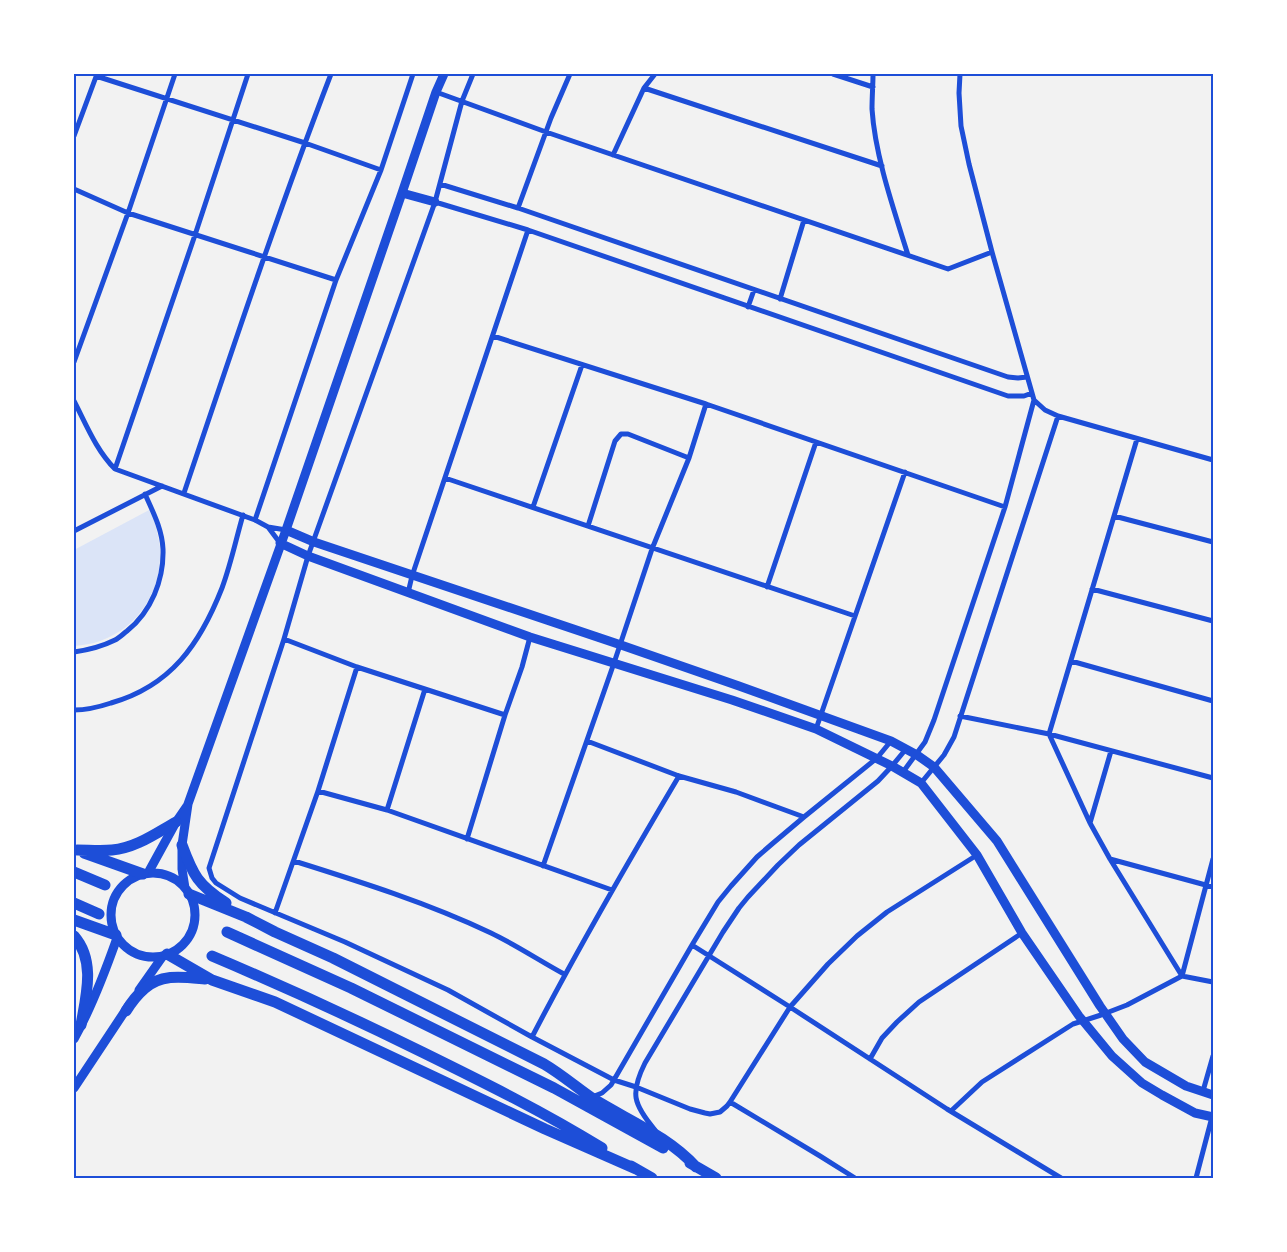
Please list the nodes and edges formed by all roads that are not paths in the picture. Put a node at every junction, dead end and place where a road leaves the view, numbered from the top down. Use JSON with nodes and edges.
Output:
{"nodes":[{"id":1,"x":175,"y":74,"type":"edge"},
{"id":2,"x":248,"y":74,"type":"edge"},
{"id":3,"x":331,"y":74,"type":"edge"},
{"id":4,"x":413,"y":74,"type":"edge"},
{"id":5,"x":444,"y":74,"type":"edge"},
{"id":6,"x":473,"y":74,"type":"edge"},
{"id":7,"x":570,"y":74,"type":"edge"},
{"id":8,"x":656,"y":74,"type":"edge"},
{"id":9,"x":833,"y":74,"type":"edge"},
{"id":10,"x":873,"y":74,"type":"edge"},
{"id":11,"x":960,"y":74,"type":"edge"},
{"id":12,"x":96,"y":75,"type":"edge"},
{"id":13,"x":873,"y":87,"type":"junction"},
{"id":14,"x":644,"y":88,"type":"junction"},
{"id":15,"x":436,"y":92,"type":"junction"},
{"id":16,"x":166,"y":99,"type":"junction"},
{"id":17,"x":462,"y":101,"type":"junction"},
{"id":18,"x":232,"y":120,"type":"junction"},
{"id":19,"x":546,"y":132,"type":"junction"},
{"id":20,"x":74,"y":136,"type":"edge"},
{"id":21,"x":304,"y":143,"type":"junction"},
{"id":22,"x":613,"y":155,"type":"junction"},
{"id":23,"x":882,"y":166,"type":"junction"},
{"id":24,"x":380,"y":170,"type":"junction"},
{"id":25,"x":440,"y":184,"type":"junction"},
{"id":26,"x":74,"y":189,"type":"edge"},
{"id":27,"x":402,"y":193,"type":"junction"},
{"id":28,"x":435,"y":202,"type":"junction"},
{"id":29,"x":518,"y":208,"type":"junction"},
{"id":30,"x":128,"y":213,"type":"junction"},
{"id":31,"x":804,"y":220,"type":"junction"},
{"id":32,"x":528,"y":230,"type":"junction"},
{"id":33,"x":195,"y":235,"type":"junction"},
{"id":34,"x":992,"y":252,"type":"junction"},
{"id":35,"x":908,"y":255,"type":"junction"},
{"id":36,"x":264,"y":257,"type":"junction"},
{"id":37,"x":336,"y":280,"type":"junction"},
{"id":38,"x":754,"y":290,"type":"junction"},
{"id":39,"x":780,"y":299,"type":"junction"},
{"id":40,"x":748,"y":307,"type":"junction"},
{"id":41,"x":493,"y":336,"type":"junction"},
{"id":42,"x":74,"y":362,"type":"edge"},
{"id":43,"x":582,"y":365,"type":"junction"},
{"id":44,"x":1027,"y":377,"type":"junction"},
{"id":45,"x":1032,"y":393,"type":"junction"},
{"id":46,"x":1034,"y":400,"type":"junction"},
{"id":47,"x":74,"y":401,"type":"edge"},
{"id":48,"x":706,"y":404,"type":"junction"},
{"id":49,"x":1058,"y":416,"type":"junction"},
{"id":50,"x":1137,"y":439,"type":"junction"},
{"id":51,"x":816,"y":442,"type":"junction"},
{"id":52,"x":689,"y":458,"type":"junction"},
{"id":53,"x":1213,"y":460,"type":"edge"},
{"id":54,"x":116,"y":469,"type":"junction"},
{"id":55,"x":905,"y":472,"type":"junction"},
{"id":56,"x":445,"y":478,"type":"junction"},
{"id":57,"x":162,"y":486,"type":"junction"},
{"id":58,"x":184,"y":493,"type":"junction"},
{"id":59,"x":146,"y":494,"type":"junction"},
{"id":60,"x":1005,"y":507,"type":"junction"},
{"id":61,"x":534,"y":508,"type":"junction"},
{"id":62,"x":243,"y":515,"type":"junction"},
{"id":63,"x":1114,"y":516,"type":"junction"},
{"id":64,"x":255,"y":520,"type":"junction"},
{"id":65,"x":588,"y":526,"type":"junction"},
{"id":66,"x":268,"y":527,"type":"junction"},
{"id":67,"x":74,"y":530,"type":"edge"},
{"id":68,"x":286,"y":530,"type":"junction"},
{"id":69,"x":314,"y":542,"type":"junction"},
{"id":70,"x":1213,"y":542,"type":"edge"},
{"id":71,"x":280,"y":543,"type":"junction"},
{"id":72,"x":652,"y":549,"type":"junction"},
{"id":73,"x":308,"y":556,"type":"junction"},
{"id":74,"x":412,"y":576,"type":"junction"},
{"id":75,"x":767,"y":587,"type":"junction"},
{"id":76,"x":1092,"y":589,"type":"junction"},
{"id":77,"x":408,"y":593,"type":"junction"},
{"id":78,"x":855,"y":616,"type":"junction"},
{"id":79,"x":1213,"y":621,"type":"edge"},
{"id":80,"x":530,"y":637,"type":"junction"},
{"id":81,"x":284,"y":639,"type":"junction"},
{"id":82,"x":620,"y":645,"type":"junction"},
{"id":83,"x":74,"y":652,"type":"edge"},
{"id":84,"x":1071,"y":661,"type":"junction"},
{"id":85,"x":614,"y":663,"type":"junction"},
{"id":86,"x":356,"y":667,"type":"junction"},
{"id":87,"x":425,"y":690,"type":"junction"},
{"id":88,"x":1213,"y":702,"type":"edge"},
{"id":89,"x":74,"y":710,"type":"edge"},
{"id":90,"x":505,"y":715,"type":"junction"},
{"id":91,"x":821,"y":716,"type":"junction"},
{"id":92,"x":960,"y":716,"type":"junction"},
{"id":93,"x":816,"y":729,"type":"junction"},
{"id":94,"x":1049,"y":734,"type":"junction"},
{"id":95,"x":587,"y":741,"type":"junction"},
{"id":96,"x":891,"y":742,"type":"junction"},
{"id":97,"x":906,"y":749,"type":"junction"},
{"id":98,"x":1111,"y":751,"type":"junction"},
{"id":99,"x":917,"y":755,"type":"junction"},
{"id":100,"x":876,"y":758,"type":"junction"},
{"id":101,"x":892,"y":766,"type":"junction"},
{"id":102,"x":934,"y":767,"type":"junction"},
{"id":103,"x":903,"y":772,"type":"junction"},
{"id":104,"x":680,"y":776,"type":"junction"},
{"id":105,"x":1213,"y":778,"type":"edge"},
{"id":106,"x":921,"y":783,"type":"junction"},
{"id":107,"x":318,"y":791,"type":"junction"},
{"id":108,"x":188,"y":804,"type":"junction"},
{"id":109,"x":386,"y":810,"type":"junction"},
{"id":110,"x":804,"y":816,"type":"junction"},
{"id":111,"x":176,"y":822,"type":"junction"},
{"id":112,"x":1090,"y":822,"type":"junction"},
{"id":113,"x":468,"y":839,"type":"junction"},
{"id":114,"x":182,"y":845,"type":"junction"},
{"id":115,"x":75,"y":849,"type":"edge"},
{"id":116,"x":977,"y":854,"type":"junction"},
{"id":117,"x":1110,"y":859,"type":"junction"},
{"id":118,"x":1213,"y":859,"type":"edge"},
{"id":119,"x":294,"y":860,"type":"junction"},
{"id":120,"x":543,"y":866,"type":"junction"},
{"id":121,"x":74,"y":872,"type":"edge"},
{"id":122,"x":145,"y":874,"type":"junction"},
{"id":123,"x":105,"y":885,"type":"dead end"},
{"id":124,"x":1206,"y":885,"type":"junction"},
{"id":125,"x":1213,"y":886,"type":"edge"},
{"id":126,"x":612,"y":890,"type":"junction"},
{"id":127,"x":187,"y":891,"type":"junction"},
{"id":128,"x":74,"y":903,"type":"edge"},
{"id":129,"x":275,"y":912,"type":"junction"},
{"id":130,"x":99,"y":914,"type":"dead end"},
{"id":131,"x":246,"y":917,"type":"junction"},
{"id":132,"x":74,"y":920,"type":"edge"},
{"id":133,"x":227,"y":932,"type":"dead end"},
{"id":134,"x":1022,"y":933,"type":"junction"},
{"id":135,"x":74,"y":936,"type":"edge"},
{"id":136,"x":116,"y":937,"type":"junction"},
{"id":137,"x":692,"y":944,"type":"junction"},
{"id":138,"x":165,"y":955,"type":"junction"},
{"id":139,"x":212,"y":956,"type":"dead end"},
{"id":140,"x":709,"y":956,"type":"junction"},
{"id":141,"x":564,"y":974,"type":"junction"},
{"id":142,"x":1182,"y":976,"type":"junction"},
{"id":143,"x":212,"y":980,"type":"junction"},
{"id":144,"x":1213,"y":982,"type":"edge"},
{"id":145,"x":790,"y":1007,"type":"junction"},
{"id":146,"x":126,"y":1011,"type":"junction"},
{"id":147,"x":1105,"y":1014,"type":"junction"},
{"id":148,"x":1083,"y":1021,"type":"junction"},
{"id":149,"x":81,"y":1025,"type":"junction"},
{"id":150,"x":532,"y":1037,"type":"junction"},
{"id":151,"x":74,"y":1039,"type":"edge"},
{"id":152,"x":1213,"y":1056,"type":"edge"},
{"id":153,"x":870,"y":1059,"type":"junction"},
{"id":154,"x":614,"y":1080,"type":"junction"},
{"id":155,"x":636,"y":1087,"type":"junction"},
{"id":156,"x":74,"y":1088,"type":"edge"},
{"id":157,"x":1203,"y":1091,"type":"junction"},
{"id":158,"x":1213,"y":1095,"type":"edge"},
{"id":159,"x":591,"y":1097,"type":"junction"},
{"id":160,"x":730,"y":1102,"type":"junction"},
{"id":161,"x":951,"y":1111,"type":"junction"},
{"id":162,"x":1213,"y":1116,"type":"edge"},
{"id":163,"x":664,"y":1140,"type":"junction"},
{"id":164,"x":696,"y":1167,"type":"junction"},
{"id":165,"x":636,"y":1169,"type":"junction"},
{"id":166,"x":652,"y":1178,"type":"edge"},
{"id":167,"x":716,"y":1178,"type":"edge"},
{"id":168,"x":855,"y":1178,"type":"edge"},
{"id":169,"x":1061,"y":1178,"type":"edge"},
{"id":170,"x":1196,"y":1178,"type":"edge"}],
"edges":[{"from":1,"to":16,"type":"street"},
{"from":2,"to":18,"type":"street"},
{"from":3,"to":21,"type":"street"},
{"from":4,"to":24,"type":"street"},
{"from":5,"to":15,"type":"main road"},
{"from":6,"to":17,"type":"street"},
{"from":7,"to":19,"type":"street"},
{"from":8,"to":14,"type":"street"},
{"from":9,"to":13,"type":"street"},
{"from":10,"to":13,"type":"street"},
{"from":11,"to":34,"type":"street"},
{"from":12,"to":16,"type":"street"},
{"from":12,"to":20,"type":"street"},
{"from":13,"to":23,"type":"street"},
{"from":14,"to":22,"type":"street"},
{"from":14,"to":23,"type":"street"},
{"from":15,"to":17,"type":"street"},
{"from":15,"to":27,"type":"main road"},
{"from":16,"to":18,"type":"street"},
{"from":16,"to":30,"type":"street"},
{"from":17,"to":19,"type":"street"},
{"from":17,"to":25,"type":"street"},
{"from":18,"to":21,"type":"street"},
{"from":18,"to":33,"type":"street"},
{"from":19,"to":22,"type":"street"},
{"from":19,"to":29,"type":"street"},
{"from":21,"to":24,"type":"street"},
{"from":21,"to":36,"type":"street"},
{"from":22,"to":31,"type":"street"},
{"from":23,"to":35,"type":"street"},
{"from":24,"to":37,"type":"street"},
{"from":25,"to":28,"type":"street"},
{"from":25,"to":29,"type":"street"},
{"from":26,"to":30,"type":"street"},
{"from":27,"to":28,"type":"main road"},
{"from":27,"to":68,"type":"main road"},
{"from":28,"to":32,"type":"street"},
{"from":28,"to":69,"type":"street"},
{"from":29,"to":38,"type":"street"},
{"from":30,"to":33,"type":"street"},
{"from":30,"to":42,"type":"street"},
{"from":31,"to":35,"type":"street"},
{"from":31,"to":39,"type":"street"},
{"from":32,"to":40,"type":"street"},
{"from":32,"to":41,"type":"street"},
{"from":33,"to":36,"type":"street"},
{"from":33,"to":54,"type":"street"},
{"from":34,"to":35,"type":"street"},
{"from":34,"to":44,"type":"street"},
{"from":36,"to":37,"type":"street"},
{"from":36,"to":58,"type":"street"},
{"from":37,"to":64,"type":"street"},
{"from":38,"to":39,"type":"street"},
{"from":38,"to":40,"type":"street"},
{"from":39,"to":44,"type":"street"},
{"from":40,"to":45,"type":"street"},
{"from":41,"to":43,"type":"street"},
{"from":41,"to":56,"type":"street"},
{"from":43,"to":48,"type":"street"},
{"from":43,"to":61,"type":"street"},
{"from":44,"to":45,"type":"street"},
{"from":45,"to":46,"type":"street"},
{"from":46,"to":49,"type":"street"},
{"from":46,"to":60,"type":"street"},
{"from":47,"to":54,"type":"street"},
{"from":48,"to":51,"type":"street"},
{"from":48,"to":52,"type":"street"},
{"from":49,"to":50,"type":"street"},
{"from":49,"to":92,"type":"street"},
{"from":50,"to":53,"type":"street"},
{"from":50,"to":63,"type":"street"},
{"from":51,"to":55,"type":"street"},
{"from":51,"to":75,"type":"street"},
{"from":52,"to":65,"type":"street"},
{"from":52,"to":72,"type":"street"},
{"from":54,"to":57,"type":"street"},
{"from":55,"to":60,"type":"street"},
{"from":55,"to":78,"type":"street"},
{"from":56,"to":61,"type":"street"},
{"from":56,"to":74,"type":"street"},
{"from":57,"to":58,"type":"street"},
{"from":57,"to":59,"type":"street"},
{"from":58,"to":62,"type":"street"},
{"from":59,"to":67,"type":"street"},
{"from":59,"to":83,"type":"street"},
{"from":60,"to":99,"type":"street"},
{"from":61,"to":65,"type":"street"},
{"from":62,"to":64,"type":"street"},
{"from":62,"to":89,"type":"street"},
{"from":63,"to":70,"type":"street"},
{"from":63,"to":76,"type":"street"},
{"from":64,"to":66,"type":"street"},
{"from":65,"to":72,"type":"street"},
{"from":66,"to":68,"type":"street"},
{"from":66,"to":71,"type":"street"},
{"from":68,"to":69,"type":"main road"},
{"from":68,"to":71,"type":"main road"},
{"from":69,"to":73,"type":"street"},
{"from":69,"to":74,"type":"main road"},
{"from":71,"to":73,"type":"main road"},
{"from":71,"to":108,"type":"main road"},
{"from":72,"to":75,"type":"street"},
{"from":72,"to":82,"type":"street"},
{"from":73,"to":77,"type":"main road"},
{"from":73,"to":81,"type":"street"},
{"from":74,"to":77,"type":"street"},
{"from":74,"to":82,"type":"main road"},
{"from":75,"to":78,"type":"street"},
{"from":76,"to":79,"type":"street"},
{"from":76,"to":84,"type":"street"},
{"from":77,"to":80,"type":"main road"},
{"from":78,"to":91,"type":"street"},
{"from":80,"to":85,"type":"main road"},
{"from":80,"to":90,"type":"street"},
{"from":81,"to":86,"type":"street"},
{"from":81,"to":129,"type":"street"},
{"from":82,"to":85,"type":"street"},
{"from":82,"to":91,"type":"main road"},
{"from":84,"to":88,"type":"street"},
{"from":84,"to":94,"type":"street"},
{"from":85,"to":93,"type":"main road"},
{"from":85,"to":95,"type":"street"},
{"from":86,"to":87,"type":"street"},
{"from":86,"to":107,"type":"street"},
{"from":87,"to":90,"type":"street"},
{"from":87,"to":109,"type":"street"},
{"from":90,"to":113,"type":"street"},
{"from":91,"to":93,"type":"street"},
{"from":91,"to":96,"type":"main road"},
{"from":92,"to":94,"type":"street"},
{"from":92,"to":102,"type":"street"},
{"from":93,"to":100,"type":"main road"},
{"from":94,"to":98,"type":"street"},
{"from":94,"to":112,"type":"street"},
{"from":95,"to":104,"type":"street"},
{"from":95,"to":120,"type":"street"},
{"from":96,"to":97,"type":"main road"},
{"from":96,"to":100,"type":"street"},
{"from":97,"to":99,"type":"main road"},
{"from":97,"to":101,"type":"street"},
{"from":98,"to":105,"type":"street"},
{"from":98,"to":112,"type":"street"},
{"from":99,"to":102,"type":"main road"},
{"from":99,"to":103,"type":"street"},
{"from":100,"to":101,"type":"main road"},
{"from":100,"to":110,"type":"street"},
{"from":101,"to":103,"type":"main road"},
{"from":101,"to":140,"type":"street"},
{"from":102,"to":106,"type":"street"},
{"from":102,"to":147,"type":"main road"},
{"from":103,"to":106,"type":"main road"},
{"from":104,"to":110,"type":"street"},
{"from":104,"to":126,"type":"street"},
{"from":106,"to":116,"type":"main road"},
{"from":107,"to":109,"type":"street"},
{"from":107,"to":119,"type":"street"},
{"from":108,"to":111,"type":"main road"},
{"from":108,"to":114,"type":"main road"},
{"from":109,"to":113,"type":"street"},
{"from":110,"to":137,"type":"street"},
{"from":111,"to":115,"type":"highway"},
{"from":111,"to":122,"type":"main road"},
{"from":112,"to":117,"type":"street"},
{"from":113,"to":120,"type":"street"},
{"from":114,"to":127,"type":"main road"},
{"from":114,"to":131,"type":"highway"},
{"from":115,"to":122,"type":"highway"},
{"from":116,"to":134,"type":"main road"},
{"from":116,"to":145,"type":"street"},
{"from":117,"to":124,"type":"street"},
{"from":117,"to":142,"type":"street"},
{"from":118,"to":124,"type":"street"},
{"from":119,"to":129,"type":"street"},
{"from":119,"to":141,"type":"street"},
{"from":120,"to":126,"type":"street"},
{"from":121,"to":123,"type":"highway"},
{"from":122,"to":127,"type":"main road"},
{"from":122,"to":136,"type":"main road"},
{"from":124,"to":125,"type":"street"},
{"from":124,"to":142,"type":"street"},
{"from":126,"to":141,"type":"street"},
{"from":127,"to":131,"type":"highway"},
{"from":127,"to":138,"type":"main road"},
{"from":128,"to":130,"type":"highway"},
{"from":129,"to":150,"type":"street"},
{"from":131,"to":159,"type":"highway"},
{"from":132,"to":136,"type":"highway"},
{"from":133,"to":164,"type":"highway"},
{"from":134,"to":148,"type":"main road"},
{"from":134,"to":153,"type":"street"},
{"from":135,"to":149,"type":"highway"},
{"from":136,"to":138,"type":"main road"},
{"from":136,"to":149,"type":"main road"},
{"from":137,"to":140,"type":"street"},
{"from":137,"to":154,"type":"street"},
{"from":138,"to":143,"type":"highway"},
{"from":138,"to":146,"type":"main road"},
{"from":139,"to":165,"type":"highway"},
{"from":140,"to":145,"type":"street"},
{"from":140,"to":155,"type":"street"},
{"from":141,"to":150,"type":"street"},
{"from":142,"to":144,"type":"street"},
{"from":142,"to":147,"type":"street"},
{"from":143,"to":146,"type":"highway"},
{"from":143,"to":165,"type":"highway"},
{"from":145,"to":153,"type":"street"},
{"from":145,"to":160,"type":"street"},
{"from":146,"to":156,"type":"main road"},
{"from":147,"to":148,"type":"street"},
{"from":147,"to":157,"type":"main road"},
{"from":148,"to":161,"type":"street"},
{"from":148,"to":162,"type":"main road"},
{"from":149,"to":151,"type":"main road"},
{"from":150,"to":154,"type":"street"},
{"from":152,"to":157,"type":"street"},
{"from":153,"to":161,"type":"street"},
{"from":154,"to":155,"type":"street"},
{"from":154,"to":159,"type":"street"},
{"from":155,"to":160,"type":"street"},
{"from":155,"to":163,"type":"street"},
{"from":157,"to":158,"type":"main road"},
{"from":159,"to":163,"type":"highway"},
{"from":160,"to":168,"type":"street"},
{"from":161,"to":169,"type":"street"},
{"from":162,"to":170,"type":"street"},
{"from":163,"to":164,"type":"highway"},
{"from":164,"to":167,"type":"highway"},
{"from":165,"to":166,"type":"highway"}]}
